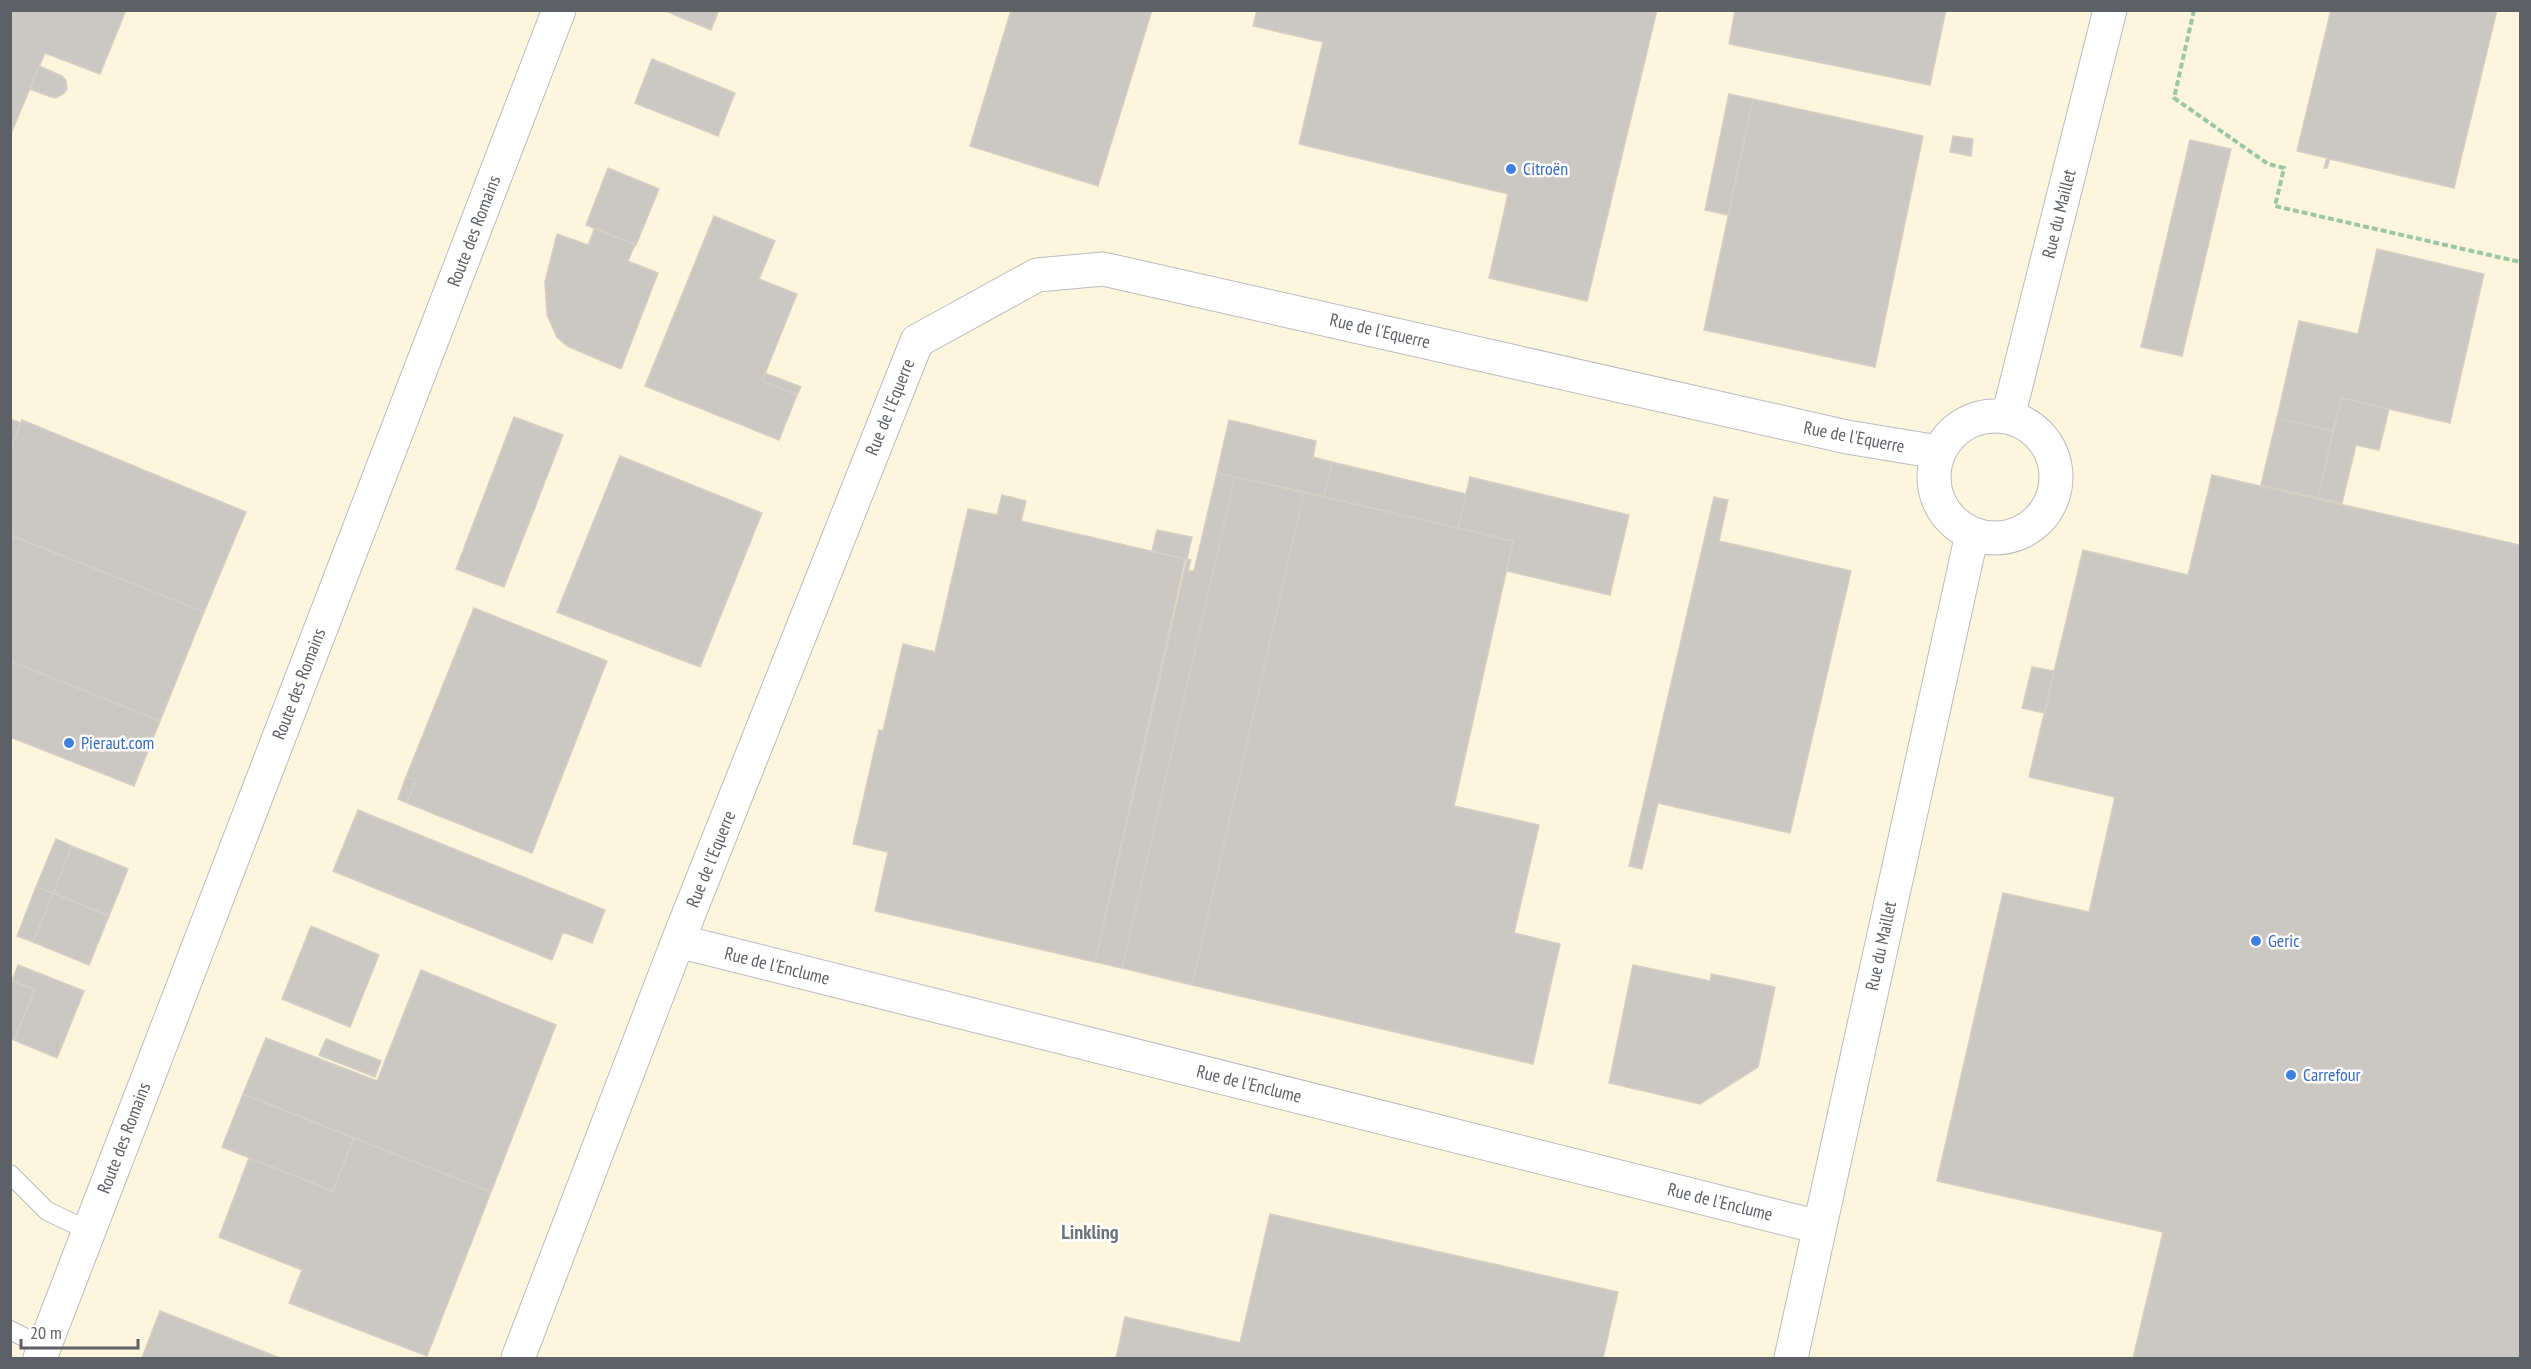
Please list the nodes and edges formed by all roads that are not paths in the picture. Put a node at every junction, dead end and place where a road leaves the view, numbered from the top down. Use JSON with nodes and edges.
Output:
{"nodes":[{"id":1,"x":559,"y":10,"type":"edge"},
{"id":2,"x":2110,"y":10,"type":"edge"},
{"id":3,"x":2128,"y":10,"type":"edge"},
{"id":4,"x":2095,"y":69,"type":"junction"},
{"id":5,"x":2008,"y":417,"type":"junction"},
{"id":6,"x":1938,"y":452,"type":"junction"},
{"id":7,"x":1972,"y":534,"type":"junction"},
{"id":8,"x":678,"y":941,"type":"junction"},
{"id":9,"x":10,"y":1174,"type":"edge"},
{"id":10,"x":1819,"y":1227,"type":"junction"},
{"id":11,"x":88,"y":1231,"type":"junction"},
{"id":12,"x":10,"y":1330,"type":"edge"},
{"id":13,"x":42,"y":1353,"type":"edge"},
{"id":14,"x":518,"y":1359,"type":"edge"},
{"id":15,"x":1791,"y":1359,"type":"edge"}],
"edges":[{"from":1,"to":11,"type":"street","name":"Route des Romains"},
{"from":2,"to":4,"type":"street","name":"Rue du Maillet"},
{"from":3,"to":4,"type":"street"},
{"from":4,"to":5,"type":"street","name":"Rue du Maillet"},
{"from":5,"to":6,"type":"street"},
{"from":5,"to":7,"type":"street"},
{"from":6,"to":7,"type":"street"},
{"from":6,"to":8,"type":"street","name":"Rue de l'Equerre"},
{"from":7,"to":10,"type":"street","name":"Rue du Maillet"},
{"from":8,"to":10,"type":"street","name":"Rue de l'Enclume"},
{"from":8,"to":14,"type":"street","name":"Rue de l'Equerre"},
{"from":9,"to":11,"type":"lane"},
{"from":10,"to":15,"type":"street","name":"Rue du Maillet"},
{"from":11,"to":13,"type":"street","name":"Route des Romains"},
{"from":12,"to":13,"type":"lane"}]}
